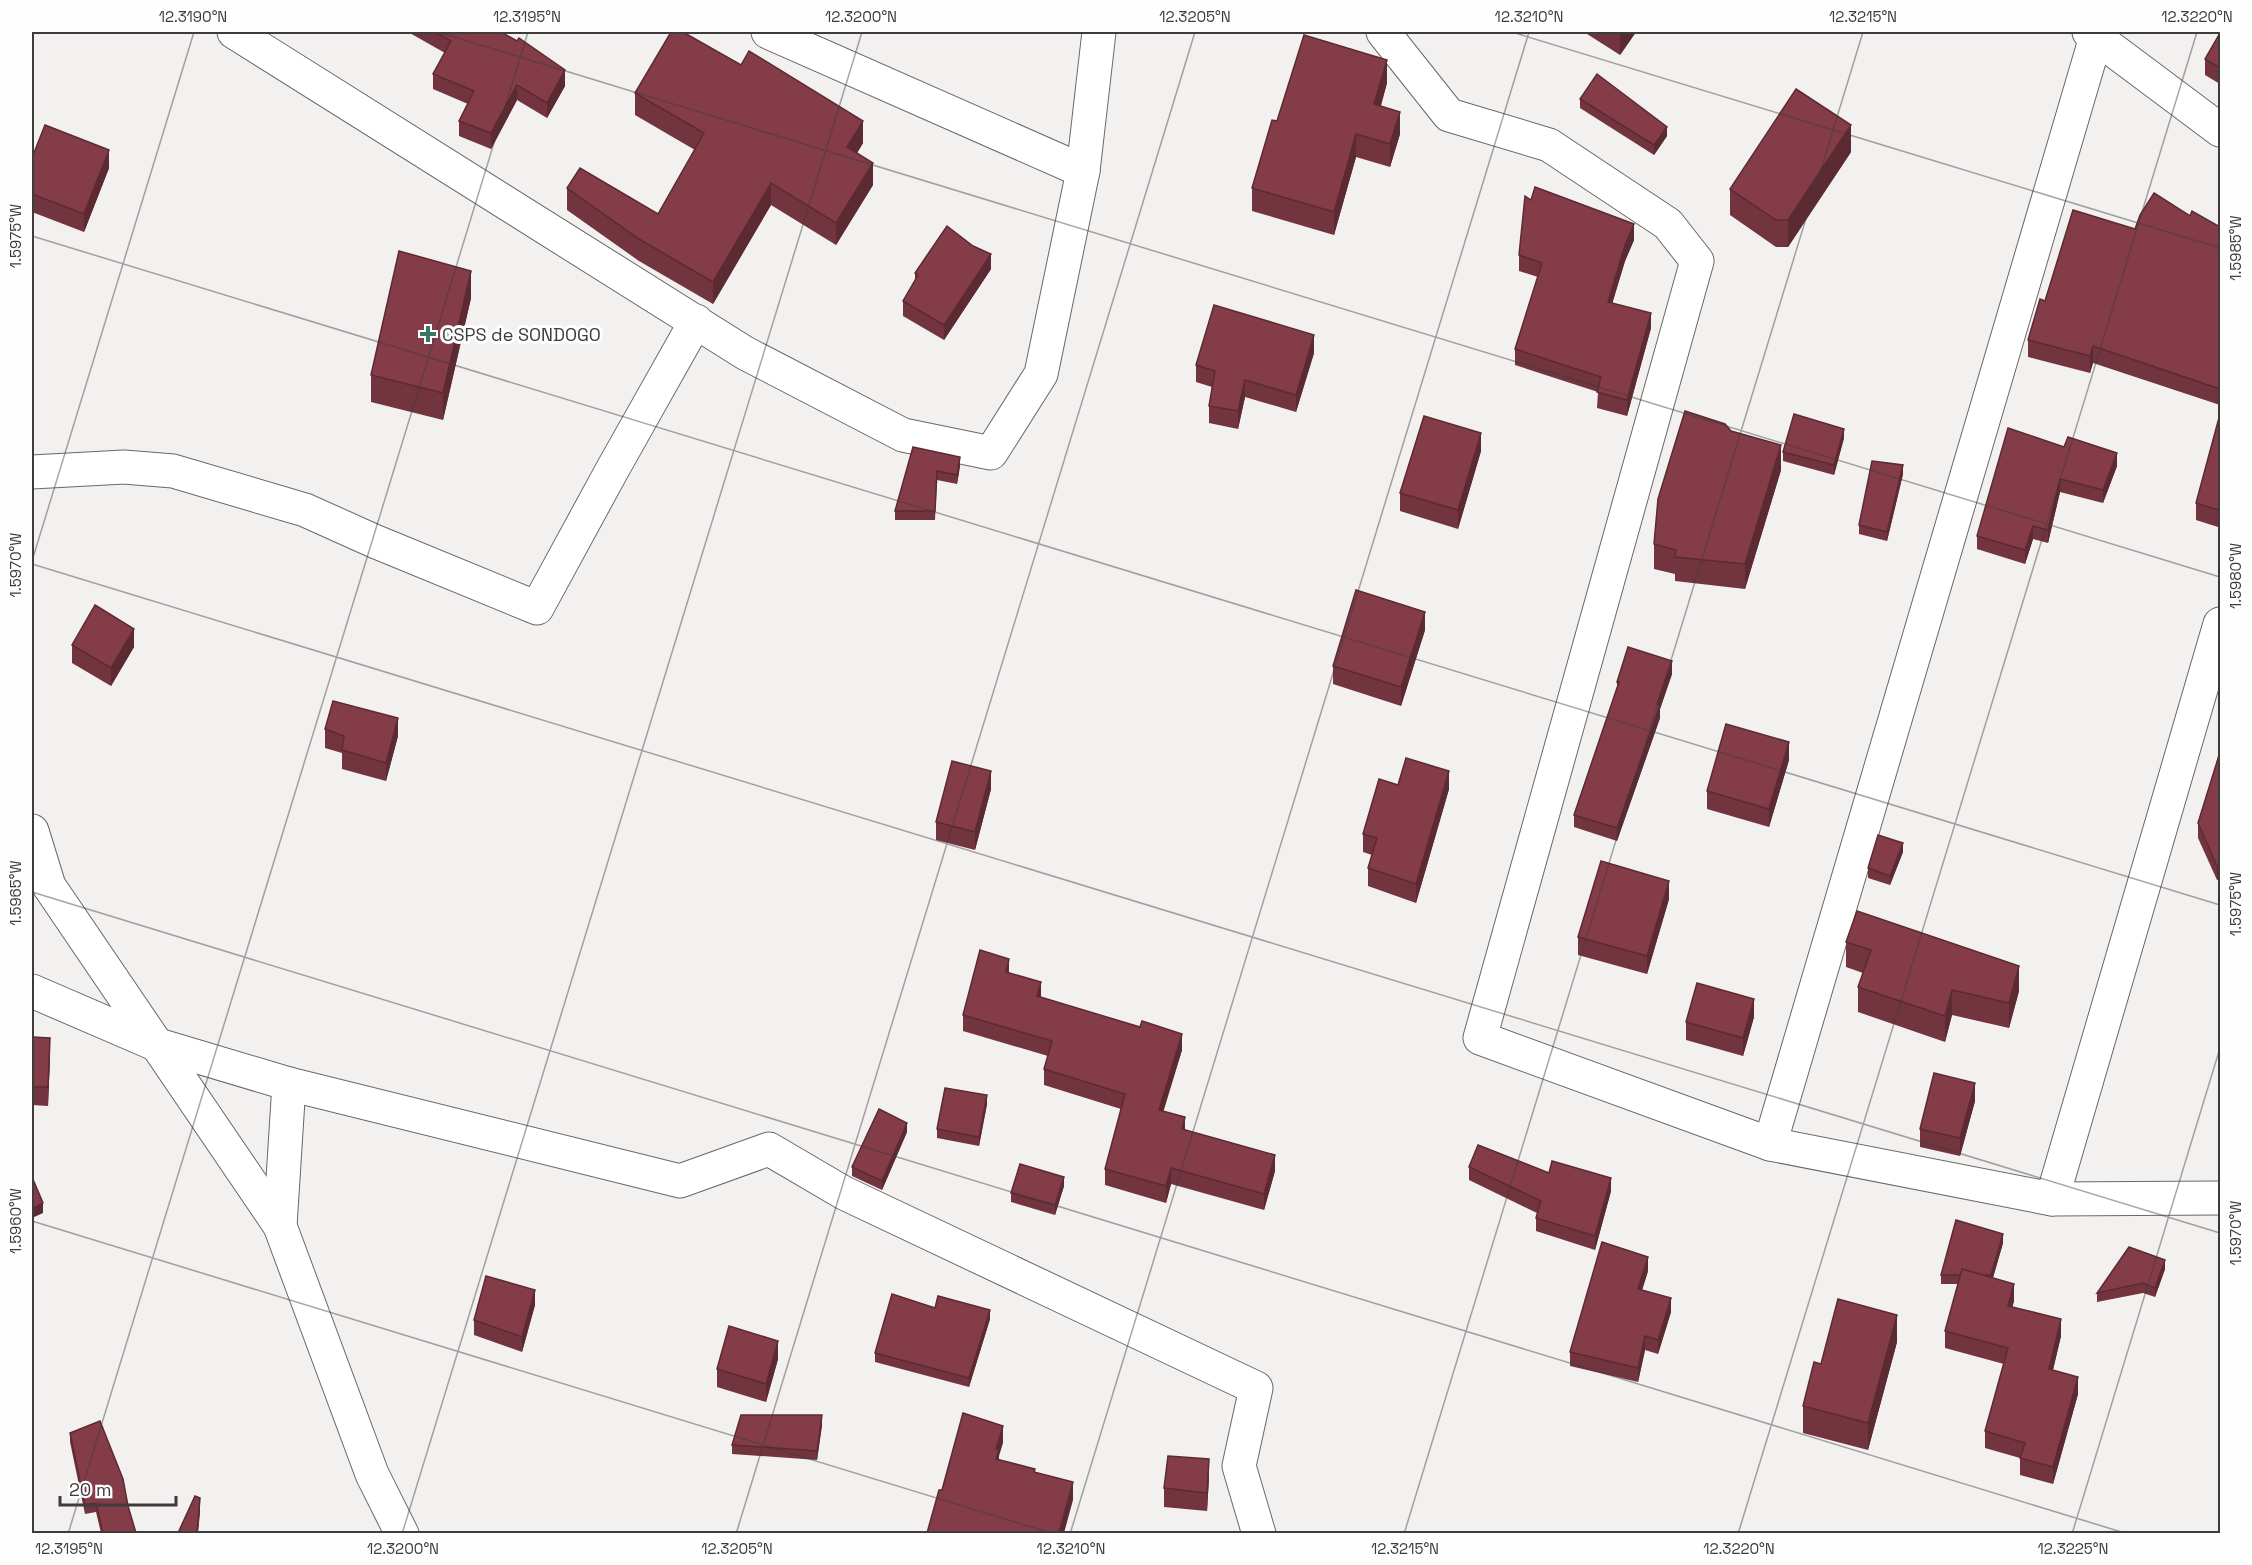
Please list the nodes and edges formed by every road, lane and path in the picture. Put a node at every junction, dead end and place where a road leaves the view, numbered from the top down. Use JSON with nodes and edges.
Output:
{"nodes":[{"id":1,"x":234,"y":32,"type":"edge"},
{"id":2,"x":768,"y":32,"type":"edge"},
{"id":3,"x":1099,"y":32,"type":"edge"},
{"id":4,"x":1383,"y":32,"type":"edge"},
{"id":5,"x":2093,"y":34,"type":"edge"},
{"id":6,"x":2220,"y":130,"type":"edge"},
{"id":7,"x":1083,"y":171,"type":"junction"},
{"id":8,"x":696,"y":321,"type":"junction"},
{"id":9,"x":32,"y":472,"type":"edge"},
{"id":10,"x":2220,"y":624,"type":"edge"},
{"id":11,"x":32,"y":831,"type":"edge"},
{"id":12,"x":32,"y":991,"type":"edge"},
{"id":13,"x":155,"y":1044,"type":"junction"},
{"id":14,"x":289,"y":1084,"type":"junction"},
{"id":15,"x":1770,"y":1144,"type":"junction"},
{"id":16,"x":2220,"y":1198,"type":"edge"},
{"id":17,"x":2052,"y":1199,"type":"junction"},
{"id":18,"x":280,"y":1226,"type":"junction"},
{"id":19,"x":402,"y":1533,"type":"edge"},
{"id":20,"x":1259,"y":1533,"type":"edge"}],
"edges":[{"from":1,"to":8,"type":"street"},
{"from":2,"to":7,"type":"street"},
{"from":3,"to":7,"type":"street"},
{"from":4,"to":15,"type":"street"},
{"from":5,"to":6,"type":"street"},
{"from":5,"to":15,"type":"street"},
{"from":7,"to":8,"type":"street"},
{"from":8,"to":9,"type":"street"},
{"from":10,"to":17,"type":"street"},
{"from":11,"to":13,"type":"street"},
{"from":12,"to":13,"type":"street"},
{"from":13,"to":14,"type":"street"},
{"from":13,"to":18,"type":"street"},
{"from":14,"to":18,"type":"street"},
{"from":14,"to":20,"type":"street"},
{"from":15,"to":17,"type":"street"},
{"from":16,"to":17,"type":"street"},
{"from":18,"to":19,"type":"street"}]}
